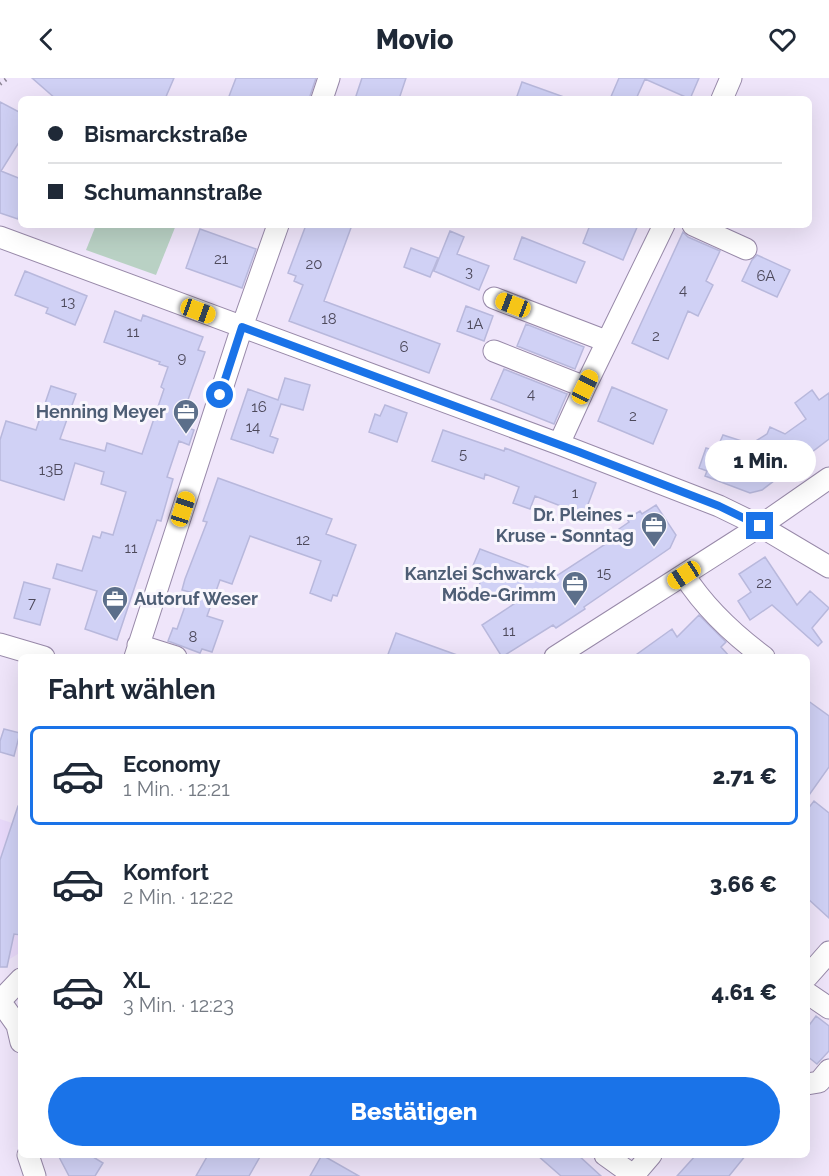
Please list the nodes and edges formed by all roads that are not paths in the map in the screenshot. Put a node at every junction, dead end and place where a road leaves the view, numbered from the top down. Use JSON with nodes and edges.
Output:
{"nodes":[{"id":1,"x":329,"y":78,"type":"edge"},
{"id":2,"x":731,"y":78,"type":"edge"},
{"id":3,"x":323,"y":96,"type":"edge"},
{"id":4,"x":723,"y":96,"type":"edge"},
{"id":5,"x":277,"y":228,"type":"edge"},
{"id":6,"x":662,"y":228,"type":"edge"},
{"id":7,"x":700,"y":228,"type":"edge"},
{"id":8,"x":1,"y":240,"type":"edge"},
{"id":9,"x":746,"y":249,"type":"dead end"},
{"id":10,"x":494,"y":298,"type":"dead end"},
{"id":11,"x":242,"y":327,"type":"junction"},
{"id":12,"x":606,"y":341,"type":"junction"},
{"id":13,"x":494,"y":351,"type":"dead end"},
{"id":14,"x":585,"y":387,"type":"junction"},
{"id":15,"x":559,"y":444,"type":"junction"},
{"id":16,"x":829,"y":478,"type":"edge"},
{"id":17,"x":760,"y":526,"type":"junction"},
{"id":18,"x":829,"y":567,"type":"edge"},
{"id":19,"x":684,"y":575,"type":"junction"},
{"id":20,"x":0,"y":644,"type":"edge"},
{"id":21,"x":136,"y":651,"type":"edge"},
{"id":22,"x":34,"y":654,"type":"edge"},
{"id":23,"x":156,"y":654,"type":"edge"},
{"id":24,"x":560,"y":654,"type":"edge"},
{"id":25,"x":760,"y":654,"type":"edge"},
{"id":26,"x":829,"y":952,"type":"edge"},
{"id":27,"x":18,"y":982,"type":"edge"},
{"id":28,"x":810,"y":985,"type":"edge"},
{"id":29,"x":810,"y":990,"type":"edge"},
{"id":30,"x":18,"y":993,"type":"edge"},
{"id":31,"x":0,"y":1001,"type":"edge"},
{"id":32,"x":829,"y":1008,"type":"edge"},
{"id":33,"x":18,"y":1032,"type":"edge"},
{"id":34,"x":829,"y":1070,"type":"edge"},
{"id":35,"x":810,"y":1084,"type":"edge"},
{"id":36,"x":29,"y":1158,"type":"edge"},
{"id":37,"x":609,"y":1158,"type":"edge"},
{"id":38,"x":648,"y":1158,"type":"edge"},
{"id":39,"x":34,"y":1176,"type":"edge"},
{"id":40,"x":633,"y":1176,"type":"edge"}],
"edges":[{"from":1,"to":3,"type":"street"},
{"from":2,"to":4,"type":"street"},
{"from":5,"to":11,"type":"street"},
{"from":6,"to":12,"type":"street"},
{"from":7,"to":9,"type":"street"},
{"from":8,"to":11,"type":"street"},
{"from":10,"to":12,"type":"street"},
{"from":11,"to":15,"type":"street"},
{"from":11,"to":21,"type":"street"},
{"from":12,"to":14,"type":"street"},
{"from":13,"to":14,"type":"street"},
{"from":14,"to":15,"type":"street"},
{"from":15,"to":17,"type":"street"},
{"from":16,"to":17,"type":"street"},
{"from":17,"to":18,"type":"street"},
{"from":17,"to":19,"type":"street"},
{"from":19,"to":24,"type":"street"},
{"from":19,"to":25,"type":"street"},
{"from":20,"to":22,"type":"street"},
{"from":21,"to":23,"type":"street"},
{"from":26,"to":28,"type":"street"},
{"from":27,"to":31,"type":"street"},
{"from":29,"to":32,"type":"street"},
{"from":30,"to":31,"type":"street"},
{"from":31,"to":33,"type":"street"},
{"from":34,"to":35,"type":"street"},
{"from":36,"to":39,"type":"street"},
{"from":37,"to":40,"type":"street"},
{"from":38,"to":40,"type":"street"}]}
